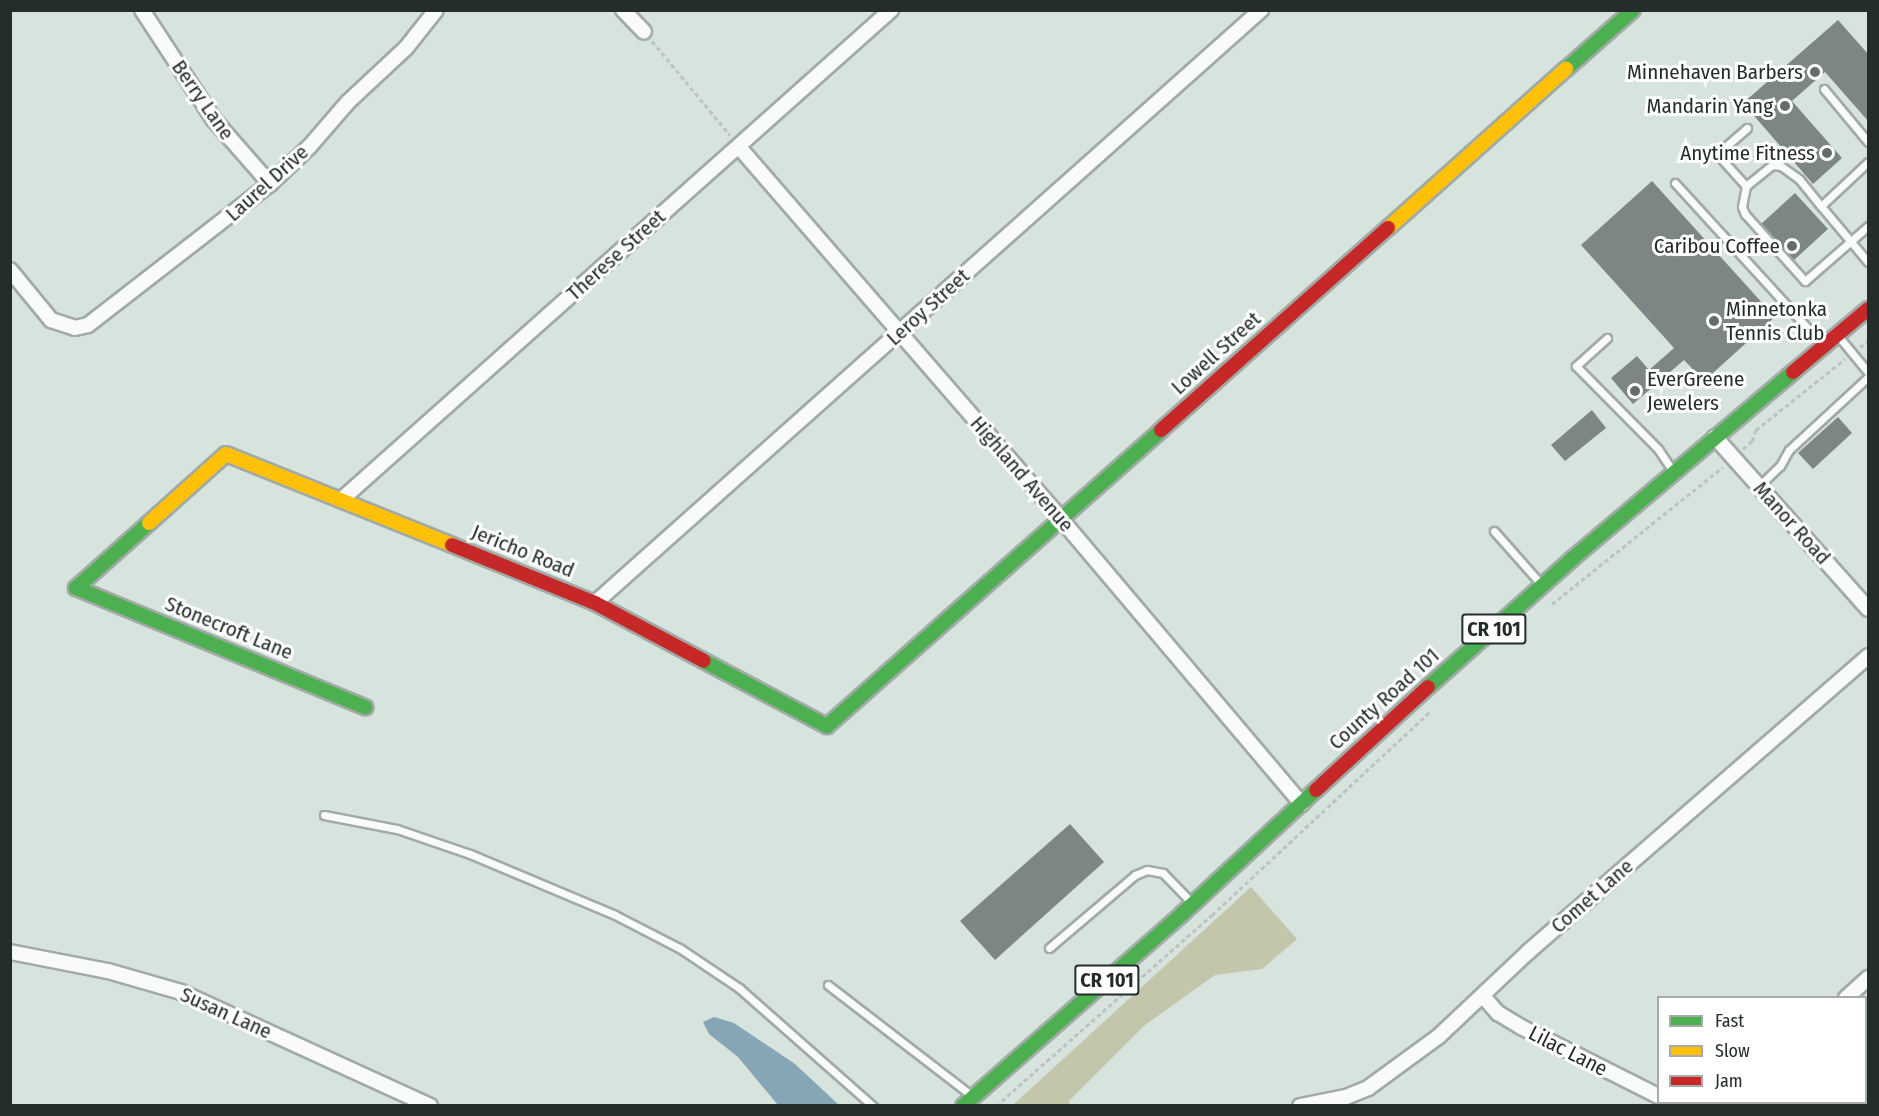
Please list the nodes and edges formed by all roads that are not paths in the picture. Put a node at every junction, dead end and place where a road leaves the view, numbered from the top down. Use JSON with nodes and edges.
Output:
{"nodes":[{"id":1,"x":142,"y":10,"type":"edge"},
{"id":2,"x":436,"y":10,"type":"edge"},
{"id":3,"x":623,"y":10,"type":"edge"},
{"id":4,"x":891,"y":10,"type":"edge"},
{"id":5,"x":1261,"y":10,"type":"edge"},
{"id":6,"x":1633,"y":10,"type":"edge"},
{"id":7,"x":645,"y":32,"type":"road end"},
{"id":8,"x":1824,"y":89,"type":"dead end"},
{"id":9,"x":1746,"y":128,"type":"dead end"},
{"id":10,"x":1869,"y":142,"type":"edge"},
{"id":11,"x":739,"y":147,"type":"junction"},
{"id":12,"x":1869,"y":162,"type":"edge"},
{"id":13,"x":1675,"y":183,"type":"dead end"},
{"id":14,"x":270,"y":184,"type":"junction"},
{"id":15,"x":1746,"y":186,"type":"junction"},
{"id":16,"x":1821,"y":206,"type":"junction"},
{"id":17,"x":1869,"y":226,"type":"edge"},
{"id":18,"x":1851,"y":241,"type":"junction"},
{"id":19,"x":1869,"y":261,"type":"edge"},
{"id":20,"x":10,"y":270,"type":"edge"},
{"id":21,"x":1869,"y":309,"type":"edge"},
{"id":22,"x":899,"y":332,"type":"junction"},
{"id":23,"x":1837,"y":335,"type":"junction"},
{"id":24,"x":1607,"y":338,"type":"dead end"},
{"id":25,"x":1824,"y":346,"type":"junction"},
{"id":26,"x":1869,"y":372,"type":"edge"},
{"id":27,"x":1869,"y":377,"type":"edge"},
{"id":28,"x":1715,"y":437,"type":"junction"},
{"id":29,"x":1673,"y":472,"type":"junction"},
{"id":30,"x":1759,"y":486,"type":"junction"},
{"id":31,"x":342,"y":500,"type":"junction"},
{"id":32,"x":1061,"y":519,"type":"junction"},
{"id":33,"x":1494,"y":531,"type":"dead end"},
{"id":34,"x":1543,"y":586,"type":"junction"},
{"id":35,"x":76,"y":588,"type":"joint"},
{"id":36,"x":595,"y":603,"type":"junction"},
{"id":37,"x":1869,"y":609,"type":"edge"},
{"id":38,"x":1869,"y":656,"type":"edge"},
{"id":39,"x":366,"y":707,"type":"dead end"},
{"id":40,"x":827,"y":726,"type":"joint"},
{"id":41,"x":1302,"y":804,"type":"junction"},
{"id":42,"x":324,"y":815,"type":"dead end"},
{"id":43,"x":1192,"y":904,"type":"junction"},
{"id":44,"x":1049,"y":948,"type":"dead end"},
{"id":45,"x":10,"y":952,"type":"edge"},
{"id":46,"x":1869,"y":978,"type":"edge"},
{"id":47,"x":828,"y":985,"type":"dead end"},
{"id":48,"x":1484,"y":996,"type":"junction"},
{"id":49,"x":1848,"y":996,"type":"edge"},
{"id":50,"x":1657,"y":1095,"type":"edge"},
{"id":51,"x":968,"y":1101,"type":"edge"},
{"id":52,"x":1348,"y":1101,"type":"edge"},
{"id":53,"x":430,"y":1106,"type":"edge"},
{"id":54,"x":873,"y":1106,"type":"edge"},
{"id":55,"x":1299,"y":1106,"type":"edge"}],
"edges":[{"from":1,"to":14,"type":"street","name":"Berry Lane"},
{"from":2,"to":14,"type":"street","name":"Laurel Drive"},
{"from":3,"to":7,"type":"street"},
{"from":4,"to":11,"type":"street","name":"Therese Street"},
{"from":5,"to":22,"type":"street","name":"Leroy Street"},
{"from":6,"to":32,"type":"street","name":"Lowell Street"},
{"from":8,"to":10,"type":"lane"},
{"from":9,"to":15,"type":"lane"},
{"from":11,"to":22,"type":"street","name":"Highland Avenue"},
{"from":11,"to":31,"type":"street","name":"Therese Street"},
{"from":12,"to":16,"type":"lane"},
{"from":13,"to":25,"type":"lane"},
{"from":14,"to":20,"type":"street","name":"Laurel Drive"},
{"from":15,"to":16,"type":"lane"},
{"from":15,"to":18,"type":"lane"},
{"from":16,"to":18,"type":"lane"},
{"from":17,"to":18,"type":"lane"},
{"from":18,"to":19,"type":"lane"},
{"from":21,"to":23,"type":"street","name":"County Road 101","number":"CR 101"},
{"from":22,"to":32,"type":"street","name":"Highland Avenue"},
{"from":22,"to":36,"type":"street","name":"Leroy Street"},
{"from":23,"to":25,"type":"street","name":"County Road 101","number":"CR 101"},
{"from":23,"to":26,"type":"lane"},
{"from":24,"to":29,"type":"lane"},
{"from":25,"to":28,"type":"street","name":"County Road 101","number":"CR 101"},
{"from":27,"to":30,"type":"lane"},
{"from":28,"to":29,"type":"street","name":"County Road 101","number":"CR 101"},
{"from":28,"to":30,"type":"street","name":"Manor Road"},
{"from":29,"to":34,"type":"street","name":"County Road 101","number":"CR 101"},
{"from":30,"to":37,"type":"street","name":"Manor Road"},
{"from":31,"to":35,"type":"street","name":"Jericho Road"},
{"from":31,"to":36,"type":"street","name":"Jericho Road"},
{"from":32,"to":40,"type":"street","name":"Lowell Street"},
{"from":32,"to":41,"type":"street","name":"Highland Avenue"},
{"from":33,"to":34,"type":"lane"},
{"from":34,"to":41,"type":"street","name":"County Road 101","number":"CR 101"},
{"from":35,"to":39,"type":"street","name":"Stonecroft Lane"},
{"from":36,"to":40,"type":"street","name":"Jericho Road"},
{"from":38,"to":48,"type":"street","name":"Comet Lane"},
{"from":41,"to":43,"type":"street","name":"County Road 101","number":"CR 101"},
{"from":42,"to":54,"type":"lane"},
{"from":43,"to":44,"type":"lane"},
{"from":43,"to":51,"type":"street","name":"County Road 101","number":"CR 101"},
{"from":45,"to":53,"type":"street","name":"Susan Lane"},
{"from":46,"to":49,"type":"street"},
{"from":47,"to":51,"type":"lane"},
{"from":48,"to":50,"type":"street","name":"Lilac Lane"},
{"from":48,"to":52,"type":"street","name":"Comet Lane"},
{"from":52,"to":55,"type":"street","name":"Comet Lane"}]}
